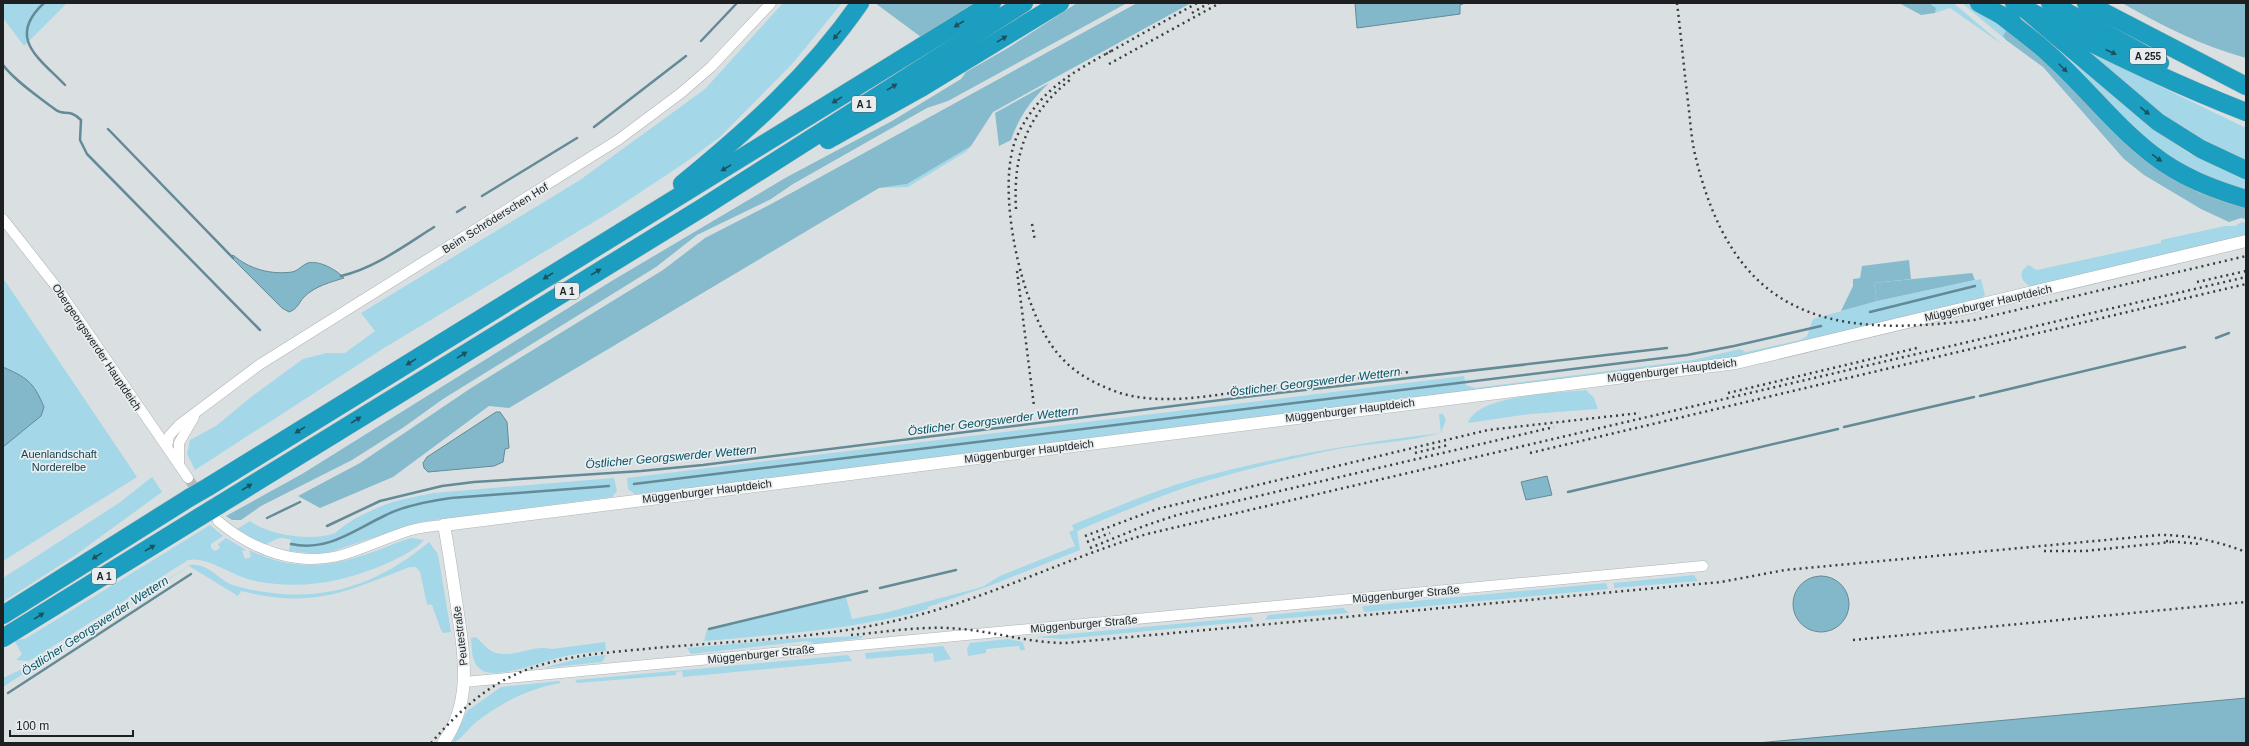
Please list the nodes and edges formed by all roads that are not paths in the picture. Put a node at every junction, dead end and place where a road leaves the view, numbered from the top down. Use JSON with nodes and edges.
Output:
{"nodes":[{"id":1,"x":771,"y":3,"type":"edge"},
{"id":2,"x":860,"y":3,"type":"edge"},
{"id":3,"x":992,"y":3,"type":"edge"},
{"id":4,"x":1024,"y":3,"type":"edge"},
{"id":5,"x":1060,"y":3,"type":"edge"},
{"id":6,"x":1978,"y":3,"type":"edge"},
{"id":7,"x":2050,"y":3,"type":"edge"},
{"id":8,"x":2086,"y":3,"type":"edge"},
{"id":9,"x":2014,"y":9,"type":"edge"},
{"id":10,"x":2190,"y":59,"type":"junction"},
{"id":11,"x":2246,"y":74,"type":"edge"},
{"id":12,"x":2115,"y":86,"type":"junction"},
{"id":13,"x":2246,"y":86,"type":"edge"},
{"id":14,"x":2246,"y":111,"type":"edge"},
{"id":15,"x":2246,"y":170,"type":"edge"},
{"id":16,"x":2246,"y":199,"type":"edge"},
{"id":17,"x":705,"y":206,"type":"junction"},
{"id":18,"x":640,"y":219,"type":"junction"},
{"id":19,"x":3,"y":220,"type":"edge"},
{"id":20,"x":2246,"y":241,"type":"edge"},
{"id":21,"x":200,"y":409,"type":"junction"},
{"id":22,"x":167,"y":447,"type":"junction"},
{"id":23,"x":179,"y":465,"type":"junction"},
{"id":24,"x":188,"y":478,"type":"tunnel mouth"},
{"id":25,"x":213,"y":514,"type":"junction"},
{"id":26,"x":444,"y":525,"type":"junction"},
{"id":27,"x":1704,"y":566,"type":"dead end"},
{"id":28,"x":3,"y":615,"type":"edge"},
{"id":29,"x":4,"y":637,"type":"edge"},
{"id":30,"x":464,"y":682,"type":"junction"},
{"id":31,"x":443,"y":743,"type":"edge"}],
"edges":[{"from":1,"to":21,"type":"street","name":"Beim Schröderschen Hof"},
{"from":2,"to":18,"type":"highway","number":"A 1","one_way":true},
{"from":3,"to":18,"type":"highway","one_way":true},
{"from":17,"to":4,"type":"highway","number":"A 1","one_way":true},
{"from":17,"to":5,"type":"highway","one_way":true},
{"from":6,"to":9,"type":"highway"},
{"from":7,"to":14,"type":"highway","number":"A 255"},
{"from":8,"to":10,"type":"highway","number":"A 255"},
{"from":9,"to":12,"type":"highway"},
{"from":9,"to":12,"type":"highway"},
{"from":9,"to":14,"type":"highway","one_way":true},
{"from":9,"to":16,"type":"highway","one_way":true},
{"from":10,"to":11,"type":"highway"},
{"from":10,"to":13,"type":"highway","number":"A 255"},
{"from":12,"to":15,"type":"highway","one_way":true},
{"from":25,"to":17,"type":"highway","number":"A 1","one_way":true},
{"from":18,"to":28,"type":"highway","number":"A 1","one_way":true,"bridge":true},
{"from":19,"to":22,"type":"street","name":"Obergeorgswerder Hauptdeich"},
{"from":20,"to":26,"type":"street","name":"Müggenburger Hauptdeich"},
{"from":21,"to":22,"type":"street","name":"Beim Schröderschen Hof"},
{"from":21,"to":23,"type":"street","name":"Beim Schröderschen Hof"},
{"from":22,"to":23,"type":"street","name":"Obergeorgswerder Hauptdeich"},
{"from":23,"to":24,"type":"street","name":"Obergeorgswerder Hauptdeich"},
{"from":25,"to":26,"type":"street"},
{"from":29,"to":25,"type":"highway","number":"A 1","one_way":true},
{"from":26,"to":30,"type":"street","name":"Peutestraße"},
{"from":27,"to":30,"type":"street","name":"Müggenburger Straße"},
{"from":30,"to":31,"type":"street","name":"Peutestraße"}]}
